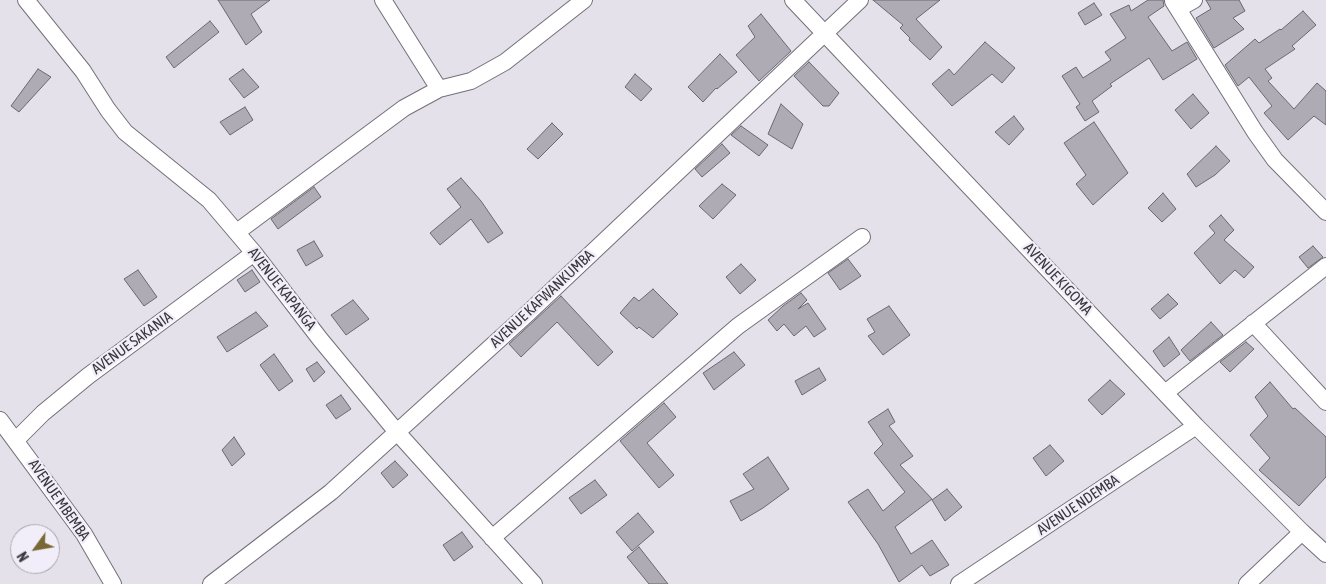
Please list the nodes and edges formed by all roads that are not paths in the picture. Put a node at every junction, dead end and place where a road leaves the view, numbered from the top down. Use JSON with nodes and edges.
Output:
{"nodes":[{"id":1,"x":26,"y":0,"type":"edge"},
{"id":2,"x":383,"y":0,"type":"edge"},
{"id":3,"x":584,"y":0,"type":"edge"},
{"id":4,"x":793,"y":0,"type":"edge"},
{"id":5,"x":860,"y":0,"type":"edge"},
{"id":6,"x":1194,"y":0,"type":"edge"},
{"id":7,"x":1175,"y":5,"type":"edge"},
{"id":8,"x":825,"y":33,"type":"junction"},
{"id":9,"x":439,"y":89,"type":"junction"},
{"id":10,"x":1326,"y":212,"type":"edge"},
{"id":11,"x":237,"y":232,"type":"junction"},
{"id":12,"x":862,"y":237,"type":"dead end"},
{"id":13,"x":254,"y":253,"type":"junction"},
{"id":14,"x":1326,"y":266,"type":"edge"},
{"id":15,"x":1253,"y":324,"type":"junction"},
{"id":16,"x":1165,"y":393,"type":"junction"},
{"id":17,"x":1326,"y":402,"type":"edge"},
{"id":18,"x":0,"y":420,"type":"edge"},
{"id":19,"x":1196,"y":426,"type":"junction"},
{"id":20,"x":396,"y":431,"type":"junction"},
{"id":21,"x":16,"y":440,"type":"junction"},
{"id":22,"x":1302,"y":532,"type":"junction"},
{"id":23,"x":492,"y":538,"type":"junction"},
{"id":24,"x":1326,"y":554,"type":"edge"},
{"id":25,"x":113,"y":584,"type":"edge"},
{"id":26,"x":211,"y":584,"type":"edge"},
{"id":27,"x":534,"y":584,"type":"edge"},
{"id":28,"x":959,"y":584,"type":"edge"},
{"id":29,"x":1247,"y":584,"type":"edge"}],
"edges":[{"from":1,"to":11,"type":"street","name":"AVENUE KAPANGA"},
{"from":2,"to":9,"type":"street"},
{"from":3,"to":9,"type":"street"},
{"from":4,"to":8,"type":"street","name":"AVENUE KIGOMA"},
{"from":5,"to":8,"type":"street","name":"AVENUE KAFWANKUMBA"},
{"from":6,"to":7,"type":"street"},
{"from":7,"to":10,"type":"street"},
{"from":8,"to":16,"type":"street","name":"AVENUE KIGOMA"},
{"from":8,"to":20,"type":"street","name":"AVENUE KAFWANKUMBA"},
{"from":9,"to":11,"type":"street"},
{"from":11,"to":13,"type":"street","name":"AVENUE KAPANGA"},
{"from":12,"to":23,"type":"street"},
{"from":13,"to":20,"type":"street","name":"AVENUE KAPANGA"},
{"from":13,"to":21,"type":"street","name":"AVENUE SAKANIA"},
{"from":14,"to":15,"type":"street"},
{"from":15,"to":16,"type":"street"},
{"from":15,"to":17,"type":"street"},
{"from":16,"to":19,"type":"street","name":"AVENUE KIGOMA"},
{"from":18,"to":21,"type":"street","name":"AVENUE MBEMBA"},
{"from":19,"to":22,"type":"street","name":"AVENUE KIGOMA"},
{"from":19,"to":28,"type":"street","name":"AVENUE NDEMBA"},
{"from":20,"to":23,"type":"street","name":"AVENUE KAPANGA"},
{"from":20,"to":26,"type":"street","name":"AVENUE KAFWANKUMBA"},
{"from":21,"to":25,"type":"street","name":"AVENUE MBEMBA"},
{"from":22,"to":24,"type":"street","name":"AVENUE KIGOMA"},
{"from":22,"to":29,"type":"street"},
{"from":23,"to":27,"type":"street","name":"AVENUE KAPANGA"}]}
